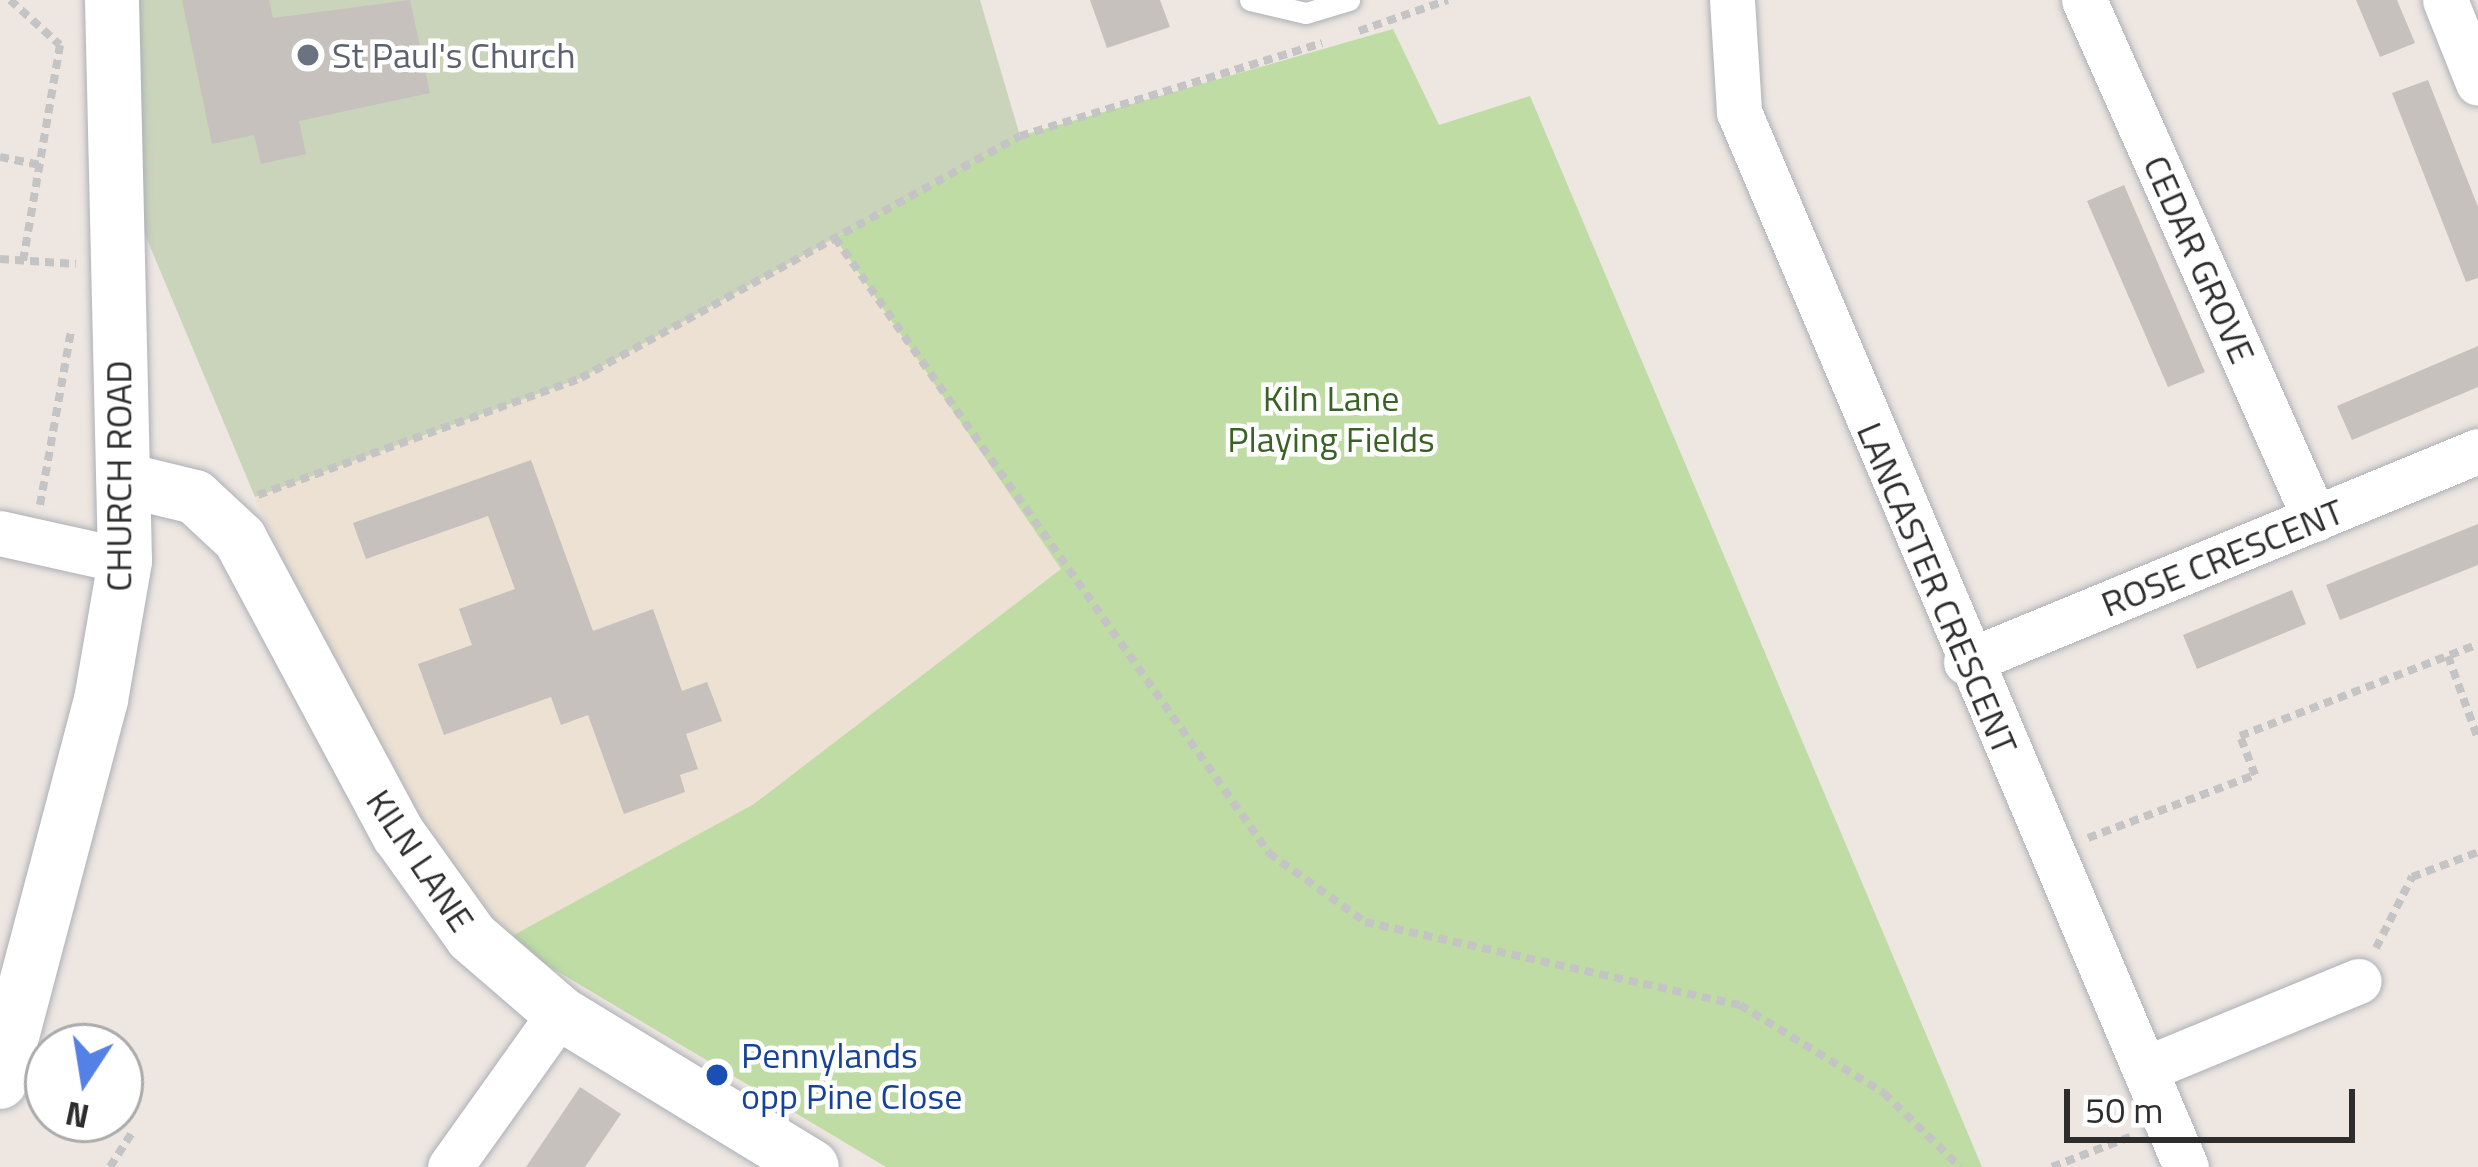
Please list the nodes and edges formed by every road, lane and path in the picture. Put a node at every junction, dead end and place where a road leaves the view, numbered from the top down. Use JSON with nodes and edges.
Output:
{"nodes":[{"id":1,"x":10,"y":0,"type":"edge"},
{"id":2,"x":112,"y":0,"type":"edge"},
{"id":3,"x":1250,"y":0,"type":"edge"},
{"id":4,"x":1349,"y":0,"type":"edge"},
{"id":5,"x":1448,"y":0,"type":"edge"},
{"id":6,"x":1732,"y":0,"type":"edge"},
{"id":7,"x":2084,"y":0,"type":"edge"},
{"id":8,"x":2445,"y":0,"type":"edge"},
{"id":9,"x":2478,"y":83,"type":"edge"},
{"id":10,"x":0,"y":157,"type":"edge"},
{"id":11,"x":40,"y":165,"type":"junction"},
{"id":12,"x":835,"y":238,"type":"junction"},
{"id":13,"x":0,"y":259,"type":"edge"},
{"id":14,"x":23,"y":260,"type":"junction"},
{"id":15,"x":92,"y":273,"type":"junction"},
{"id":16,"x":75,"y":312,"type":"dead end"},
{"id":17,"x":2478,"y":451,"type":"edge"},
{"id":18,"x":124,"y":480,"type":"junction"},
{"id":19,"x":219,"y":514,"type":"junction"},
{"id":20,"x":2315,"y":519,"type":"junction"},
{"id":21,"x":16,"y":540,"type":"edge"},
{"id":22,"x":125,"y":561,"type":"junction"},
{"id":23,"x":2478,"y":644,"type":"edge"},
{"id":24,"x":2448,"y":656,"type":"junction"},
{"id":25,"x":1966,"y":662,"type":"junction"},
{"id":26,"x":2478,"y":739,"type":"edge"},
{"id":27,"x":2053,"y":852,"type":"junction"},
{"id":28,"x":2478,"y":852,"type":"edge"},
{"id":29,"x":2359,"y":981,"type":"joint"},
{"id":30,"x":560,"y":1013,"type":"junction"},
{"id":31,"x":2145,"y":1070,"type":"junction"},
{"id":32,"x":0,"y":1082,"type":"edge"},
{"id":33,"x":2168,"y":1124,"type":"junction"},
{"id":34,"x":450,"y":1167,"type":"edge"},
{"id":35,"x":812,"y":1167,"type":"edge"},
{"id":36,"x":1960,"y":1167,"type":"edge"},
{"id":37,"x":2052,"y":1167,"type":"edge"},
{"id":38,"x":2186,"y":1167,"type":"edge"}],
"edges":[{"from":1,"to":11,"type":"path"},
{"from":2,"to":15,"type":"street","name":"CHURCH ROAD"},
{"from":3,"to":4,"type":"lane"},
{"from":5,"to":12,"type":"path"},
{"from":6,"to":25,"type":"street","name":"LANCASTER CRESCENT"},
{"from":7,"to":20,"type":"street","name":"CEDAR GROVE"},
{"from":8,"to":9,"type":"street"},
{"from":10,"to":11,"type":"path"},
{"from":11,"to":14,"type":"path"},
{"from":12,"to":19,"type":"path"},
{"from":12,"to":36,"type":"path"},
{"from":13,"to":14,"type":"path"},
{"from":14,"to":15,"type":"path"},
{"from":15,"to":18,"type":"street","name":"CHURCH ROAD"},
{"from":16,"to":21,"type":"path"},
{"from":17,"to":20,"type":"street","name":"ROSE CRESCENT"},
{"from":18,"to":19,"type":"street"},
{"from":18,"to":22,"type":"street","name":"CHURCH ROAD"},
{"from":19,"to":30,"type":"street","name":"KILN LANE"},
{"from":20,"to":25,"type":"street","name":"ROSE CRESCENT"},
{"from":21,"to":22,"type":"street"},
{"from":22,"to":32,"type":"street","name":"CHURCH ROAD"},
{"from":23,"to":24,"type":"path"},
{"from":24,"to":26,"type":"path"},
{"from":24,"to":27,"type":"path"},
{"from":25,"to":27,"type":"street","name":"LANCASTER CRESCENT"},
{"from":27,"to":31,"type":"street","name":"LANCASTER CRESCENT"},
{"from":28,"to":29,"type":"path"},
{"from":29,"to":31,"type":"street"},
{"from":30,"to":34,"type":"street"},
{"from":30,"to":35,"type":"street","name":"KILN LANE"},
{"from":31,"to":33,"type":"street","name":"LANCASTER CRESCENT"},
{"from":33,"to":37,"type":"path"},
{"from":33,"to":38,"type":"street","name":"LANCASTER CRESCENT"}]}
